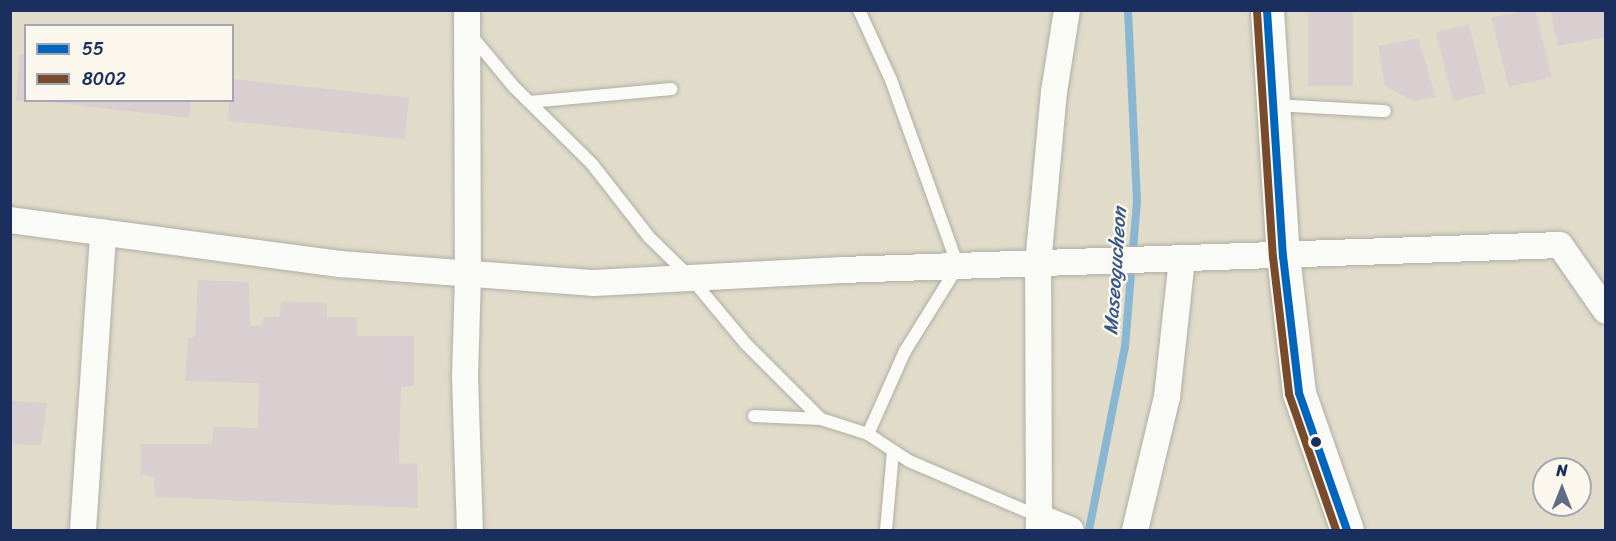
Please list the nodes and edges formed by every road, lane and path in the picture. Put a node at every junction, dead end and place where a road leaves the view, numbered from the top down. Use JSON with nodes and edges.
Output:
{"nodes":[{"id":1,"x":859,"y":10,"type":"edge"},
{"id":2,"x":1067,"y":10,"type":"edge"},
{"id":3,"x":1267,"y":10,"type":"edge"},
{"id":4,"x":467,"y":21,"type":"edge"},
{"id":5,"x":671,"y":89,"type":"dead end"},
{"id":6,"x":529,"y":102,"type":"junction"},
{"id":7,"x":1276,"y":105,"type":"junction"},
{"id":8,"x":1385,"y":111,"type":"dead end"},
{"id":9,"x":10,"y":220,"type":"edge"},
{"id":10,"x":103,"y":233,"type":"junction"},
{"id":11,"x":1283,"y":256,"type":"junction"},
{"id":12,"x":1182,"y":258,"type":"junction"},
{"id":13,"x":1038,"y":264,"type":"junction"},
{"id":14,"x":958,"y":266,"type":"junction"},
{"id":15,"x":468,"y":276,"type":"junction"},
{"id":16,"x":691,"y":278,"type":"junction"},
{"id":17,"x":1605,"y":311,"type":"edge"},
{"id":18,"x":754,"y":416,"type":"dead end"},
{"id":19,"x":821,"y":418,"type":"junction"},
{"id":20,"x":868,"y":434,"type":"junction"},
{"id":21,"x":893,"y":451,"type":"junction"},
{"id":22,"x":1054,"y":526,"type":"edge"},
{"id":23,"x":84,"y":531,"type":"edge"},
{"id":24,"x":470,"y":531,"type":"edge"},
{"id":25,"x":886,"y":531,"type":"edge"},
{"id":26,"x":1135,"y":531,"type":"edge"},
{"id":27,"x":1347,"y":531,"type":"edge"}],
"edges":[{"from":1,"to":14,"type":"lane"},
{"from":2,"to":13,"type":"street"},
{"from":3,"to":7,"type":"main road"},
{"from":4,"to":6,"type":"lane"},
{"from":4,"to":15,"type":"street"},
{"from":5,"to":6,"type":"lane"},
{"from":6,"to":16,"type":"lane"},
{"from":7,"to":8,"type":"lane"},
{"from":7,"to":11,"type":"main road"},
{"from":9,"to":10,"type":"street"},
{"from":10,"to":15,"type":"street"},
{"from":10,"to":23,"type":"street"},
{"from":11,"to":12,"type":"street"},
{"from":11,"to":17,"type":"street"},
{"from":11,"to":27,"type":"main road"},
{"from":12,"to":13,"type":"street"},
{"from":12,"to":26,"type":"street"},
{"from":13,"to":14,"type":"street"},
{"from":13,"to":22,"type":"street"},
{"from":14,"to":16,"type":"street"},
{"from":14,"to":20,"type":"lane"},
{"from":15,"to":16,"type":"street"},
{"from":15,"to":24,"type":"street"},
{"from":16,"to":19,"type":"lane"},
{"from":18,"to":19,"type":"lane"},
{"from":19,"to":20,"type":"lane"},
{"from":20,"to":21,"type":"lane"},
{"from":21,"to":22,"type":"lane"},
{"from":21,"to":25,"type":"lane"}]}
